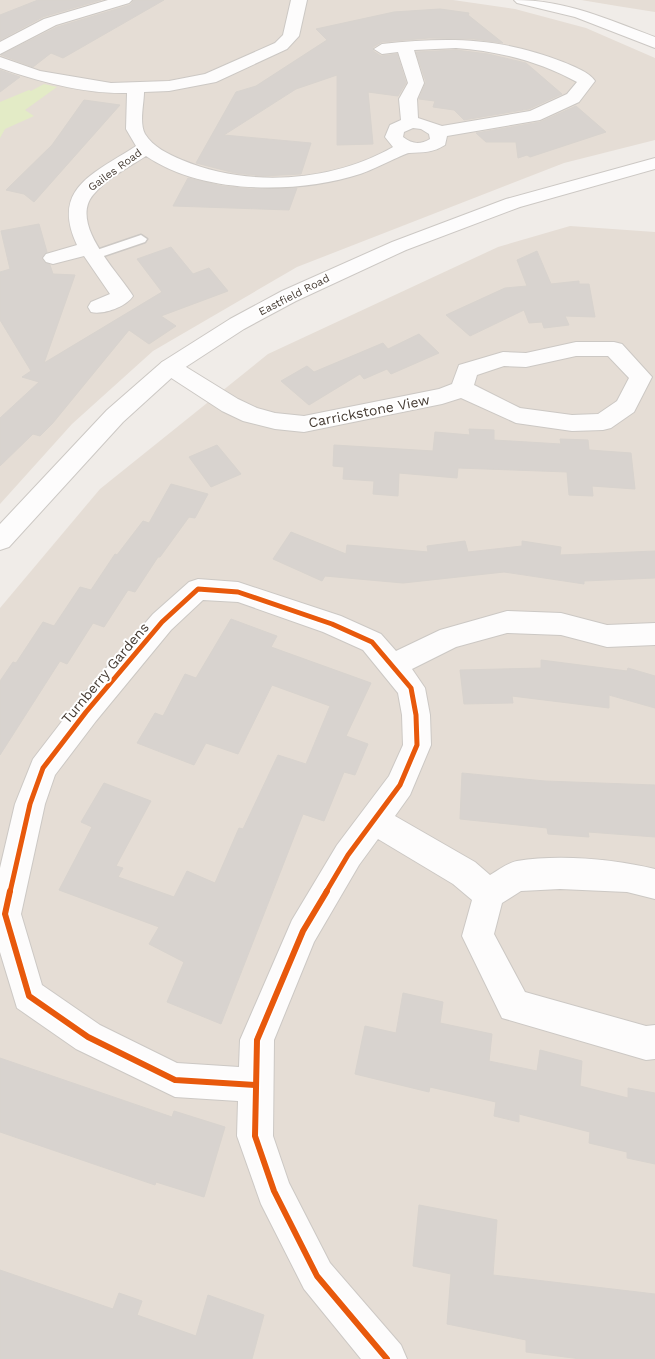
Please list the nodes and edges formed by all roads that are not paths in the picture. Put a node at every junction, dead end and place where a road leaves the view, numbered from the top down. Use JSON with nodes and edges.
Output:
{"nodes":[{"id":1,"x":124,"y":0,"type":"edge"},
{"id":2,"x":299,"y":0,"type":"edge"},
{"id":3,"x":522,"y":0,"type":"edge"},
{"id":4,"x":655,"y":43,"type":"edge"},
{"id":5,"x":406,"y":47,"type":"junction"},
{"id":6,"x":0,"y":49,"type":"edge"},
{"id":7,"x":382,"y":49,"type":"dead end"},
{"id":8,"x":0,"y":62,"type":"edge"},
{"id":9,"x":136,"y":87,"type":"junction"},
{"id":10,"x":410,"y":123,"type":"junction"},
{"id":11,"x":438,"y":132,"type":"junction"},
{"id":12,"x":406,"y":147,"type":"junction"},
{"id":13,"x":146,"y":148,"type":"junction"},
{"id":14,"x":655,"y":163,"type":"edge"},
{"id":15,"x":141,"y":239,"type":"dead end"},
{"id":16,"x":91,"y":252,"type":"junction"},
{"id":17,"x":53,"y":258,"type":"dead end"},
{"id":18,"x":98,"y":307,"type":"dead end"},
{"id":19,"x":170,"y":367,"type":"junction"},
{"id":20,"x":462,"y":389,"type":"junction"},
{"id":21,"x":0,"y":540,"type":"edge"},
{"id":22,"x":655,"y":634,"type":"edge"},
{"id":23,"x":392,"y":666,"type":"junction"},
{"id":24,"x":374,"y":820,"type":"junction"},
{"id":25,"x":655,"y":884,"type":"edge"},
{"id":26,"x":489,"y":894,"type":"junction"},
{"id":27,"x":8,"y":958,"type":"edge"},
{"id":28,"x":655,"y":1042,"type":"edge"},
{"id":29,"x":255,"y":1084,"type":"junction"},
{"id":30,"x":382,"y":1357,"type":"edge"}],
"edges":[{"from":1,"to":6,"type":"street"},
{"from":2,"to":9,"type":"street"},
{"from":3,"to":4,"type":"street"},
{"from":5,"to":7,"type":"street"},
{"from":5,"to":10,"type":"street"},
{"from":5,"to":11,"type":"street"},
{"from":8,"to":9,"type":"street"},
{"from":9,"to":13,"type":"street"},
{"from":10,"to":11,"type":"street"},
{"from":10,"to":12,"type":"street"},
{"from":11,"to":12,"type":"street"},
{"from":12,"to":13,"type":"street"},
{"from":13,"to":16,"type":"street","name":"Gailes Road"},
{"from":14,"to":19,"type":"street","name":"Eastfield Road"},
{"from":15,"to":16,"type":"lane"},
{"from":16,"to":17,"type":"street"},
{"from":16,"to":18,"type":"street","name":"Gailes Road"},
{"from":19,"to":20,"type":"street","name":"Carrickstone View"},
{"from":19,"to":21,"type":"street","name":"Eastfield Road"},
{"from":20,"to":20,"type":"street"},
{"from":22,"to":23,"type":"street"},
{"from":23,"to":24,"type":"street","name":"Turnberry Gardens"},
{"from":23,"to":27,"type":"street","name":"Turnberry Gardens"},
{"from":24,"to":26,"type":"street"},
{"from":24,"to":29,"type":"street","name":"Turnberry Gardens"},
{"from":25,"to":26,"type":"street"},
{"from":26,"to":28,"type":"street"},
{"from":27,"to":29,"type":"street","name":"Turnberry Gardens"},
{"from":29,"to":30,"type":"street","name":"Turnberry Gardens"}]}
